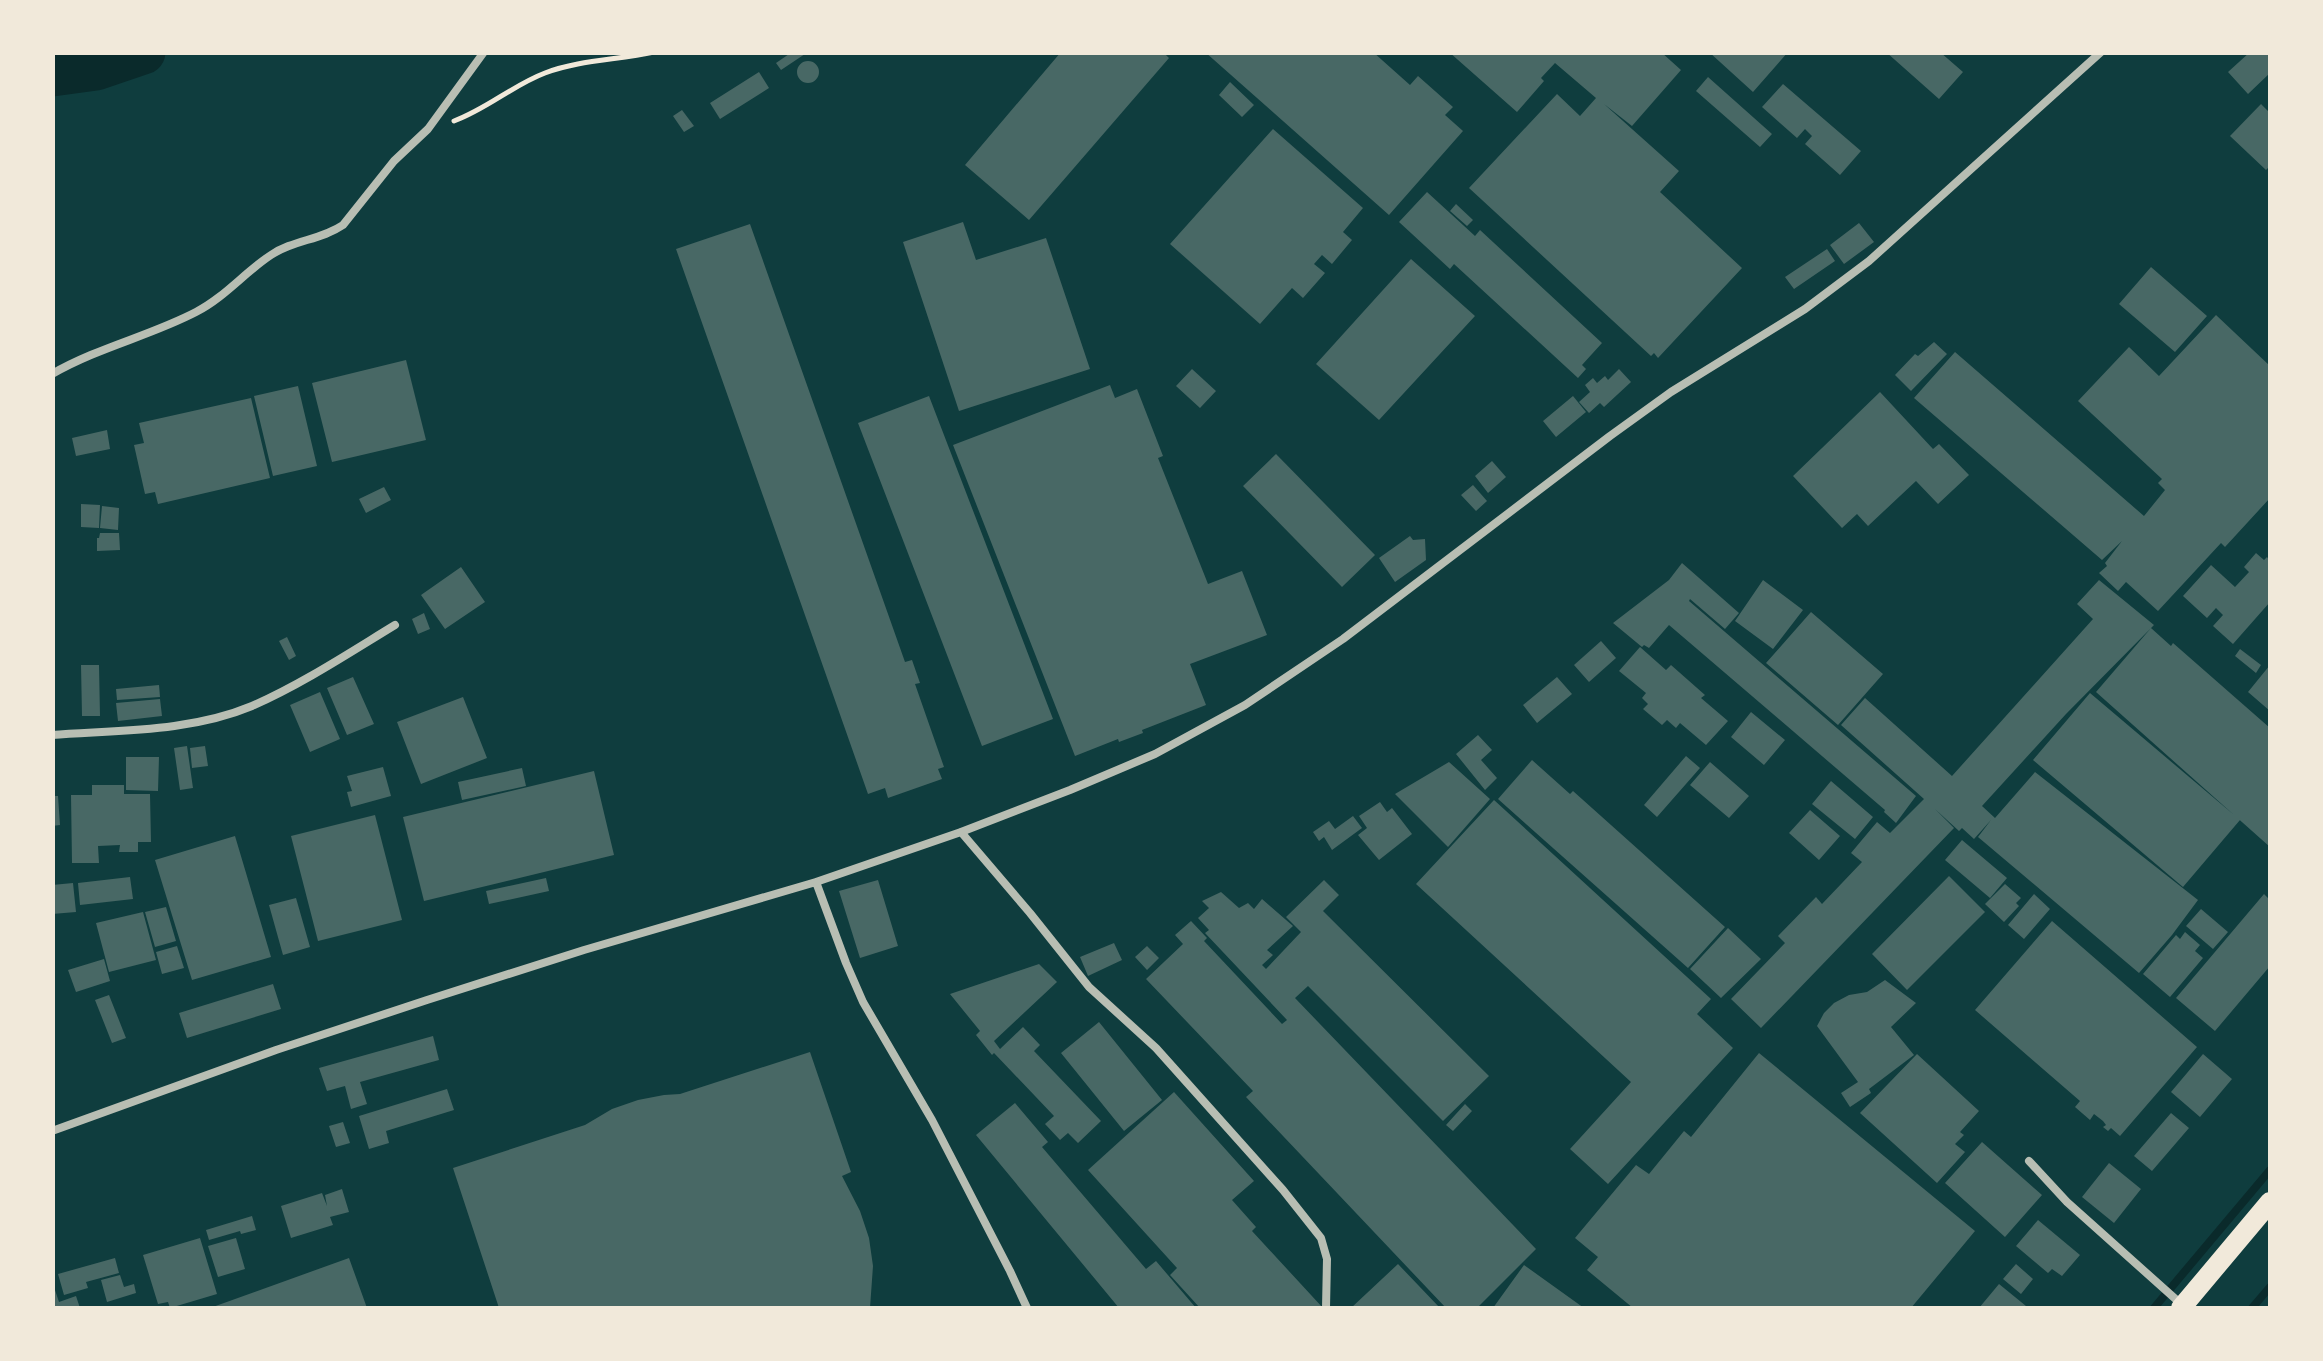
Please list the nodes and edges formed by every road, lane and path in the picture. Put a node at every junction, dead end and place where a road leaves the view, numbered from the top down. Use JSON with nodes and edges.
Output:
{"nodes":[{"id":1,"x":484,"y":52,"type":"edge"},
{"id":2,"x":654,"y":52,"type":"edge"},
{"id":3,"x":2101,"y":52,"type":"edge"},
{"id":4,"x":428,"y":129,"type":"junction"},
{"id":5,"x":52,"y":374,"type":"edge"},
{"id":6,"x":395,"y":625,"type":"dead end"},
{"id":7,"x":52,"y":735,"type":"edge"},
{"id":8,"x":962,"y":832,"type":"junction"},
{"id":9,"x":816,"y":882,"type":"junction"},
{"id":10,"x":52,"y":1131,"type":"edge"},
{"id":11,"x":2029,"y":1162,"type":"dead end"},
{"id":12,"x":2270,"y":1202,"type":"edge"},
{"id":13,"x":1027,"y":1308,"type":"edge"},
{"id":14,"x":1326,"y":1308,"type":"edge"},
{"id":15,"x":2182,"y":1308,"type":"edge"}],
"edges":[{"from":1,"to":4,"type":"lane"},
{"from":2,"to":4,"type":"path"},
{"from":3,"to":8,"type":"lane"},
{"from":4,"to":5,"type":"lane"},
{"from":6,"to":7,"type":"lane"},
{"from":8,"to":9,"type":"lane"},
{"from":8,"to":14,"type":"lane"},
{"from":9,"to":10,"type":"lane"},
{"from":9,"to":13,"type":"lane"},
{"from":11,"to":15,"type":"lane"},
{"from":12,"to":15,"type":"main road"}]}
